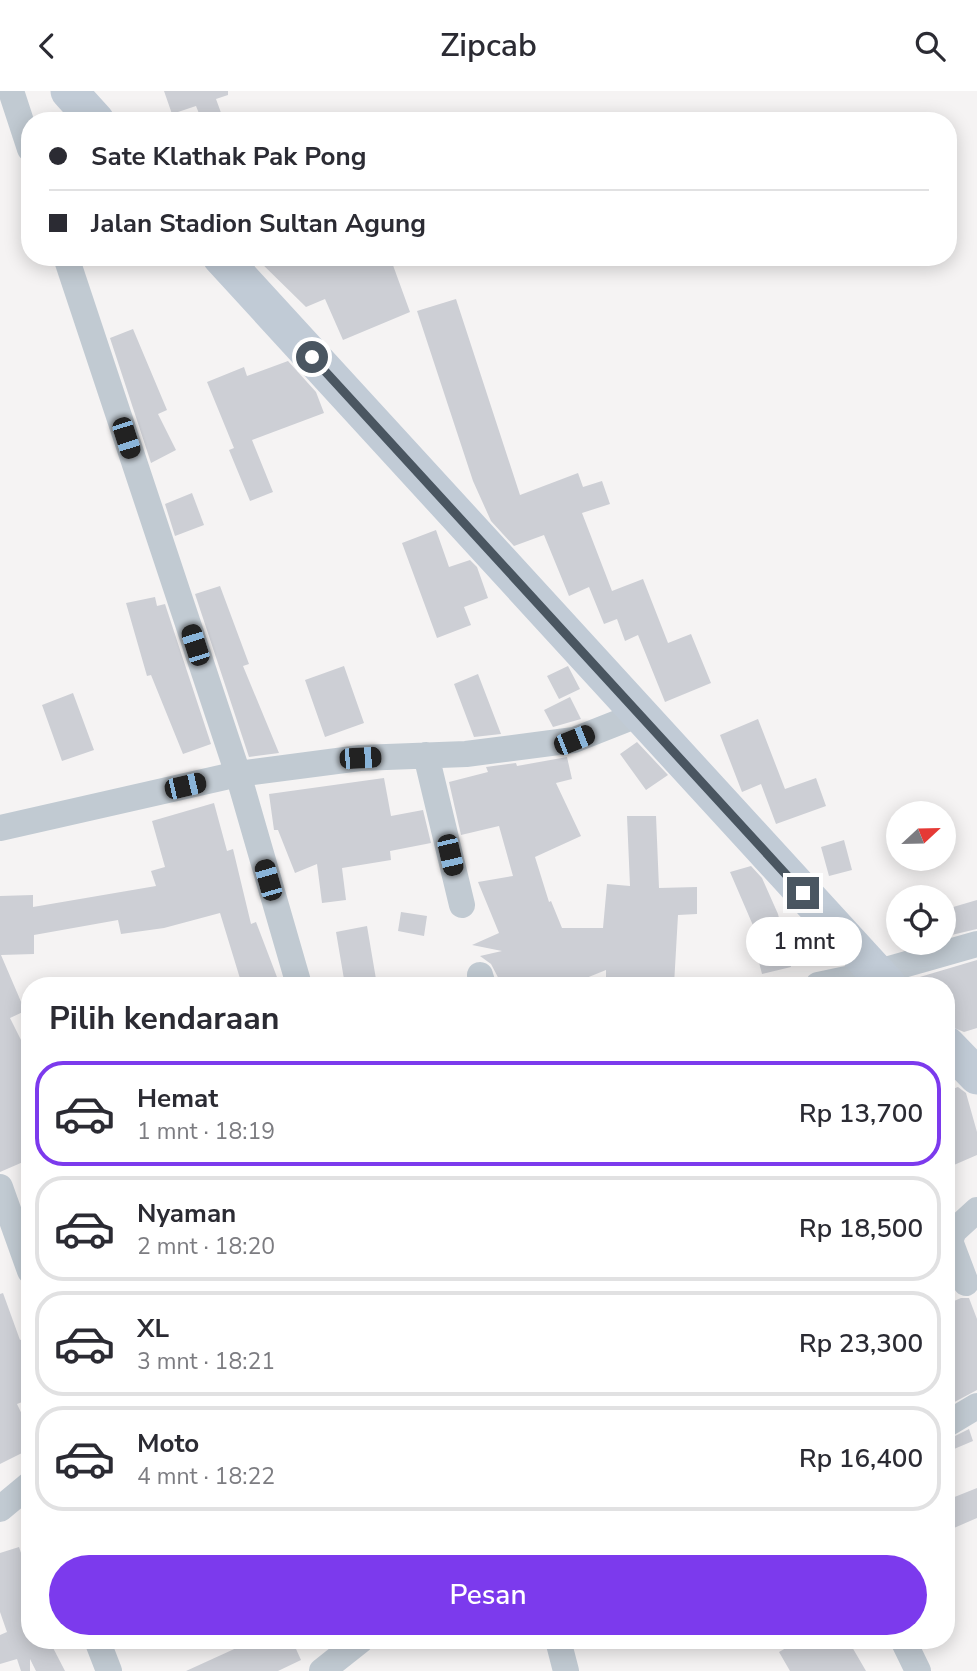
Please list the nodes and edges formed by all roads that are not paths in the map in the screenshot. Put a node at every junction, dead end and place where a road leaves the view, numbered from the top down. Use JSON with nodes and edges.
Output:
{"nodes":[{"id":1,"x":11,"y":91,"type":"edge"},
{"id":2,"x":69,"y":91,"type":"edge"},
{"id":3,"x":88,"y":112,"type":"edge"},
{"id":4,"x":21,"y":122,"type":"edge"},
{"id":5,"x":69,"y":266,"type":"edge"},
{"id":6,"x":229,"y":266,"type":"edge"},
{"id":7,"x":640,"y":714,"type":"junction"},
{"id":8,"x":426,"y":755,"type":"junction"},
{"id":9,"x":238,"y":774,"type":"junction"},
{"id":10,"x":0,"y":828,"type":"edge"},
{"id":11,"x":462,"y":905,"type":"dead end"},
{"id":12,"x":977,"y":944,"type":"edge"},
{"id":13,"x":297,"y":977,"type":"edge"},
{"id":14,"x":879,"y":977,"type":"edge"},
{"id":15,"x":886,"y":977,"type":"edge"},
{"id":16,"x":955,"y":1053,"type":"edge"},
{"id":17,"x":977,"y":1076,"type":"edge"},
{"id":18,"x":0,"y":1187,"type":"edge"},
{"id":19,"x":977,"y":1210,"type":"edge"},
{"id":20,"x":955,"y":1230,"type":"edge"},
{"id":21,"x":21,"y":1246,"type":"edge"},
{"id":22,"x":955,"y":1254,"type":"edge"},
{"id":23,"x":966,"y":1283,"type":"dead end"},
{"id":24,"x":977,"y":1406,"type":"edge"},
{"id":25,"x":955,"y":1419,"type":"edge"},
{"id":26,"x":21,"y":1492,"type":"edge"},
{"id":27,"x":0,"y":1509,"type":"edge"},
{"id":28,"x":100,"y":1649,"type":"edge"},
{"id":29,"x":344,"y":1649,"type":"edge"},
{"id":30,"x":560,"y":1649,"type":"edge"},
{"id":31,"x":907,"y":1649,"type":"edge"},
{"id":32,"x":109,"y":1671,"type":"edge"},
{"id":33,"x":322,"y":1671,"type":"edge"},
{"id":34,"x":566,"y":1671,"type":"edge"},
{"id":35,"x":918,"y":1671,"type":"edge"}],
"edges":[{"from":1,"to":4,"type":"street"},
{"from":2,"to":3,"type":"main road"},
{"from":5,"to":9,"type":"street"},
{"from":6,"to":7,"type":"main road"},
{"from":7,"to":8,"type":"street"},
{"from":7,"to":14,"type":"main road"},
{"from":8,"to":9,"type":"street"},
{"from":8,"to":11,"type":"street"},
{"from":9,"to":10,"type":"street"},
{"from":9,"to":13,"type":"street"},
{"from":12,"to":15,"type":"street"},
{"from":16,"to":17,"type":"main road"},
{"from":18,"to":21,"type":"street"},
{"from":19,"to":20,"type":"street"},
{"from":22,"to":23,"type":"street"},
{"from":24,"to":25,"type":"street"},
{"from":26,"to":27,"type":"street"},
{"from":28,"to":32,"type":"street"},
{"from":29,"to":33,"type":"street"},
{"from":30,"to":34,"type":"street"},
{"from":31,"to":35,"type":"street"}]}
